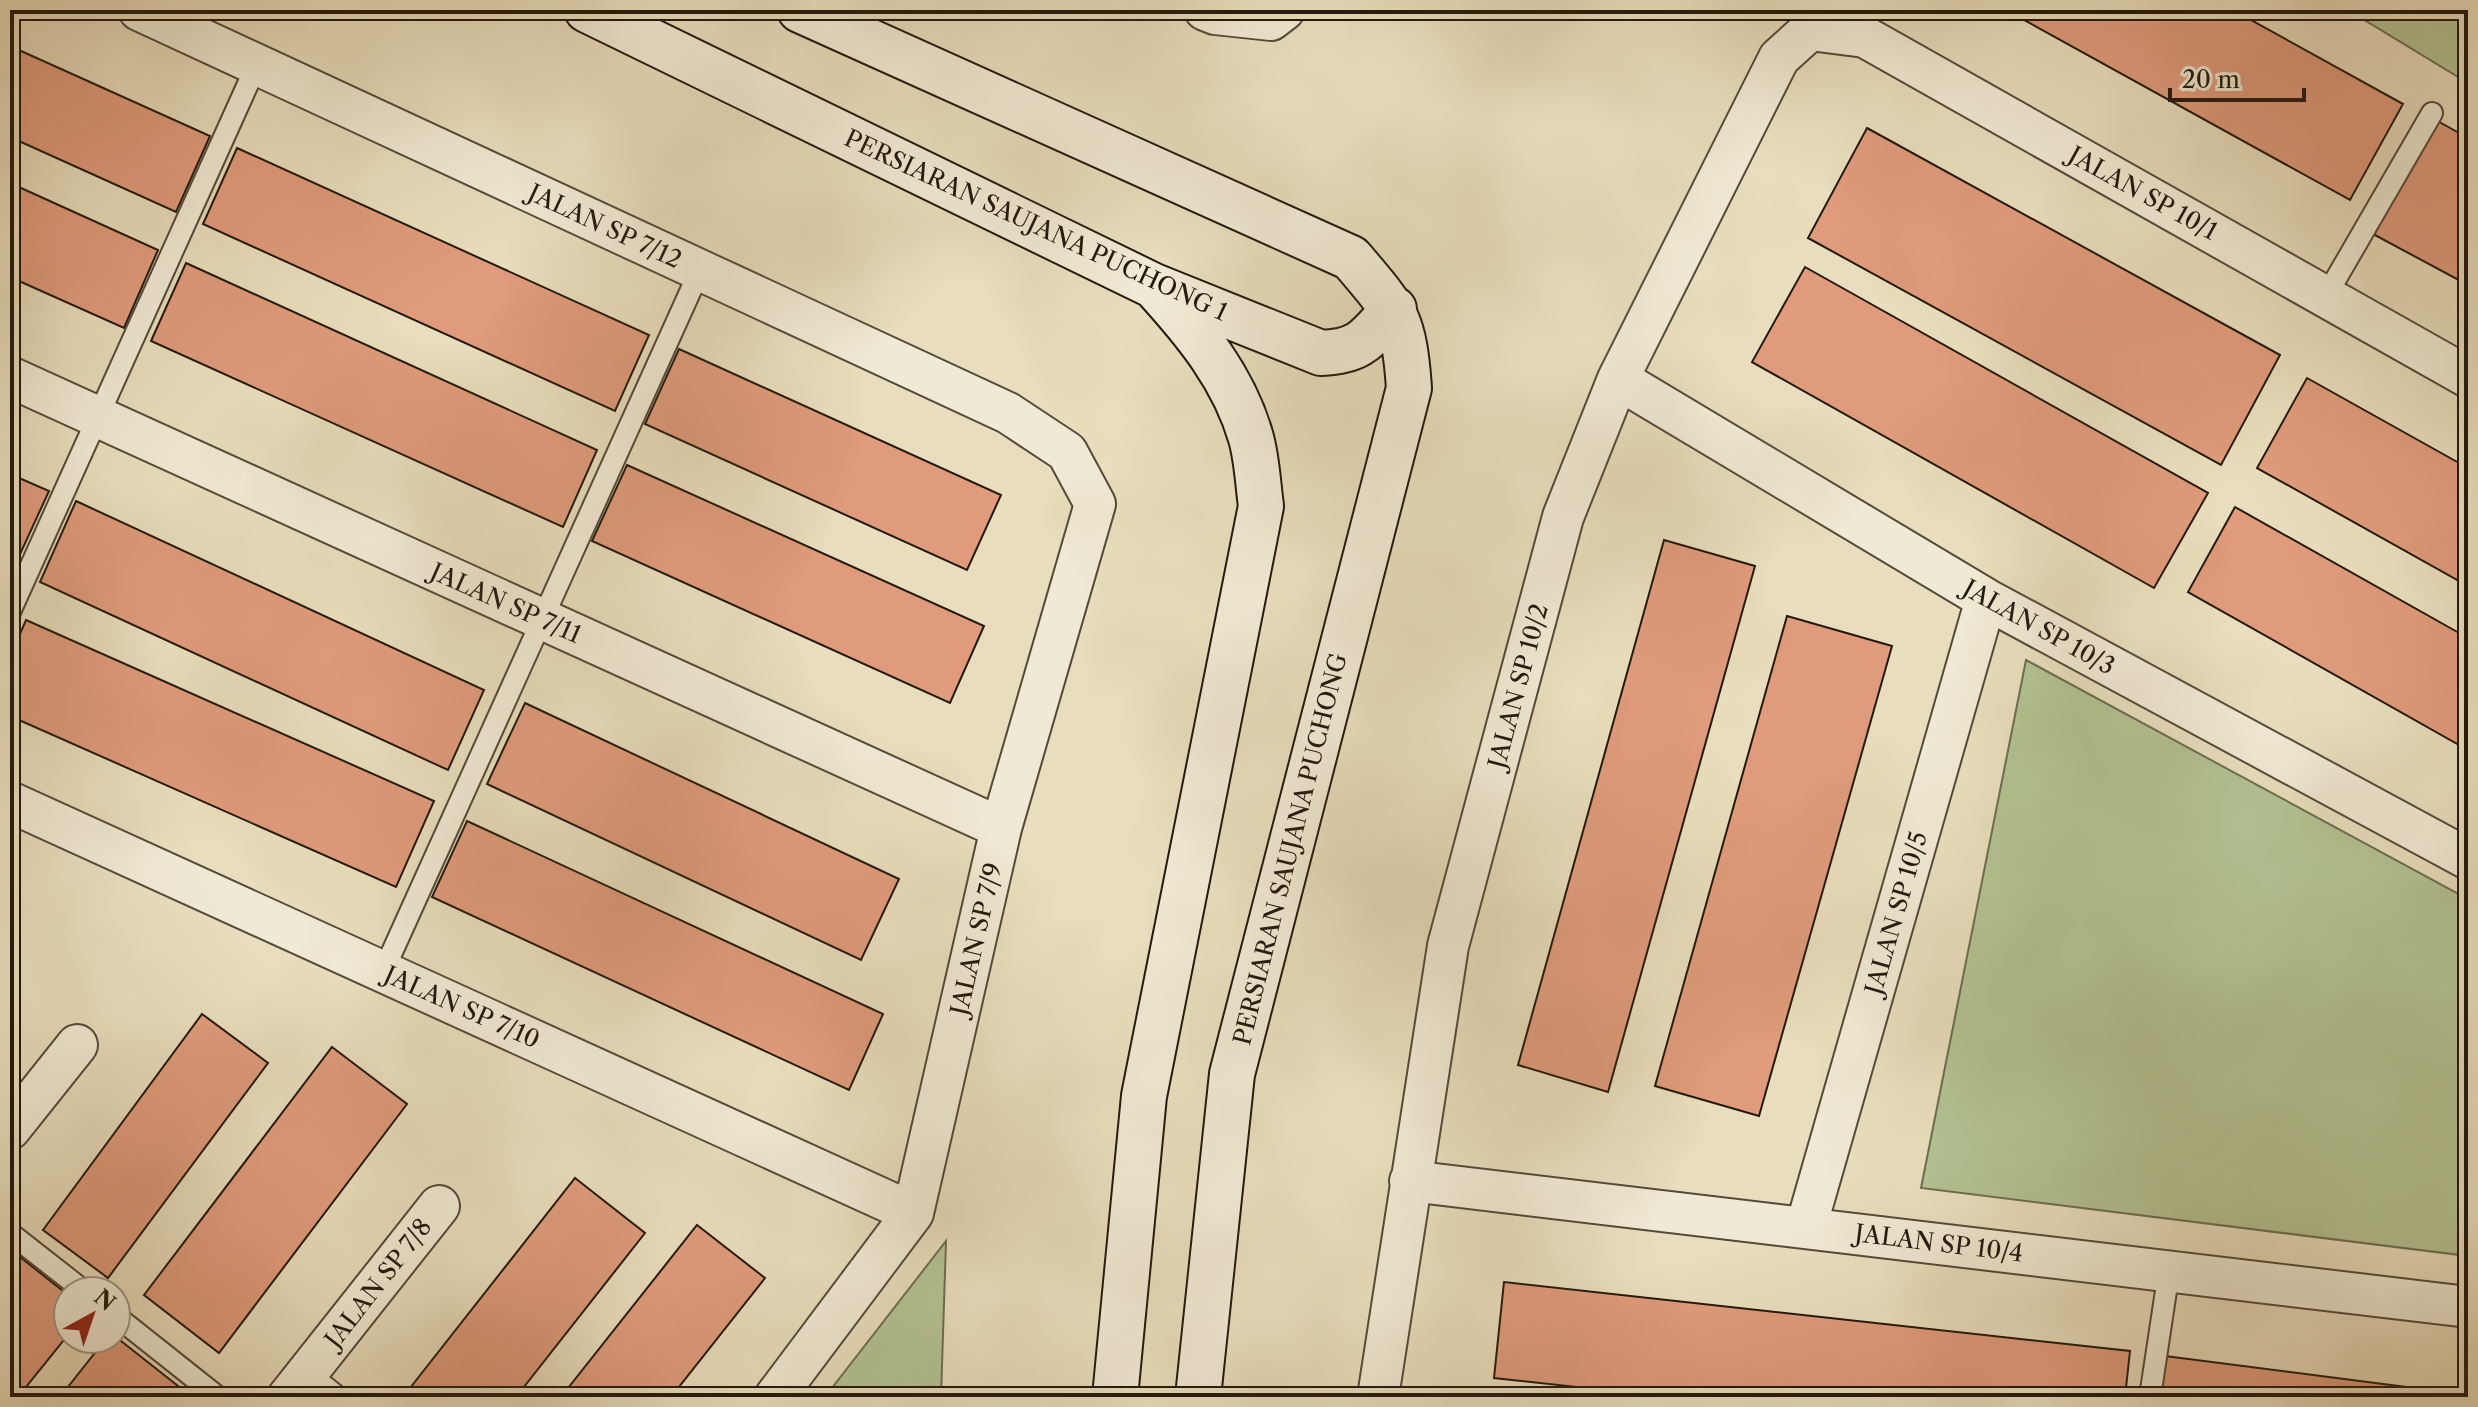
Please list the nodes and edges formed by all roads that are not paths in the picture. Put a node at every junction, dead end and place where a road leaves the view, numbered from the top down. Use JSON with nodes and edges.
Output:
{"nodes":[{"id":1,"x":139,"y":10,"type":"edge"},
{"id":2,"x":587,"y":10,"type":"edge"},
{"id":3,"x":800,"y":10,"type":"edge"},
{"id":4,"x":1205,"y":10,"type":"edge"},
{"id":5,"x":1278,"y":15,"type":"edge"},
{"id":6,"x":1810,"y":30,"type":"joint"},
{"id":7,"x":257,"y":64,"type":"junction"},
{"id":8,"x":2432,"y":113,"type":"dead end"},
{"id":9,"x":700,"y":270,"type":"junction"},
{"id":10,"x":1154,"y":286,"type":"junction"},
{"id":11,"x":2326,"y":296,"type":"junction"},
{"id":12,"x":1394,"y":309,"type":"junction"},
{"id":13,"x":10,"y":377,"type":"edge"},
{"id":14,"x":2468,"y":377,"type":"edge"},
{"id":15,"x":1618,"y":379,"type":"junction"},
{"id":16,"x":98,"y":417,"type":"junction"},
{"id":17,"x":1067,"y":452,"type":"joint"},
{"id":18,"x":1986,"y":599,"type":"junction"},
{"id":19,"x":10,"y":612,"type":"edge"},
{"id":20,"x":542,"y":619,"type":"junction"},
{"id":21,"x":10,"y":802,"type":"edge"},
{"id":22,"x":1001,"y":828,"type":"junction"},
{"id":23,"x":2468,"y":859,"type":"edge"},
{"id":24,"x":383,"y":972,"type":"junction"},
{"id":25,"x":77,"y":1045,"type":"dead end"},
{"id":26,"x":10,"y":1129,"type":"edge"},
{"id":27,"x":1410,"y":1181,"type":"junction"},
{"id":28,"x":439,"y":1206,"type":"dead end"},
{"id":29,"x":913,"y":1213,"type":"junction"},
{"id":30,"x":1806,"y":1227,"type":"junction"},
{"id":31,"x":10,"y":1233,"type":"edge"},
{"id":32,"x":2169,"y":1271,"type":"junction"},
{"id":33,"x":64,"y":1275,"type":"edge"},
{"id":34,"x":2468,"y":1307,"type":"edge"},
{"id":35,"x":132,"y":1329,"type":"edge"},
{"id":36,"x":298,"y":1385,"type":"edge"},
{"id":37,"x":218,"y":1397,"type":"edge"},
{"id":38,"x":338,"y":1397,"type":"edge"},
{"id":39,"x":775,"y":1397,"type":"edge"},
{"id":40,"x":1115,"y":1397,"type":"edge"},
{"id":41,"x":1198,"y":1397,"type":"edge"},
{"id":42,"x":1378,"y":1397,"type":"edge"},
{"id":43,"x":2150,"y":1397,"type":"edge"}],
"edges":[{"from":1,"to":7,"type":"street","name":"JALAN SP 7/12"},
{"from":2,"to":10,"type":"street","name":"PERSIARAN SAUJANA PUCHONG 1"},
{"from":3,"to":12,"type":"street"},
{"from":4,"to":5,"type":"street"},
{"from":6,"to":11,"type":"street","name":"JALAN SP 10/1"},
{"from":6,"to":15,"type":"street","name":"JALAN SP 10/2"},
{"from":7,"to":9,"type":"street","name":"JALAN SP 7/12"},
{"from":7,"to":16,"type":"lane"},
{"from":8,"to":11,"type":"lane"},
{"from":9,"to":17,"type":"street","name":"JALAN SP 7/12"},
{"from":9,"to":20,"type":"lane"},
{"from":10,"to":12,"type":"street","name":"PERSIARAN SAUJANA PUCHONG 1"},
{"from":10,"to":40,"type":"street"},
{"from":11,"to":14,"type":"street","name":"JALAN SP 10/1"},
{"from":12,"to":41,"type":"street","name":"PERSIARAN SAUJANA PUCHONG"},
{"from":13,"to":16,"type":"street","name":"JALAN SP 7/11"},
{"from":15,"to":18,"type":"street","name":"JALAN SP 10/3"},
{"from":15,"to":27,"type":"street","name":"JALAN SP 10/2"},
{"from":16,"to":19,"type":"lane"},
{"from":16,"to":20,"type":"street","name":"JALAN SP 7/11"},
{"from":17,"to":22,"type":"street","name":"JALAN SP 7/9"},
{"from":18,"to":23,"type":"street","name":"JALAN SP 10/3"},
{"from":18,"to":30,"type":"street","name":"JALAN SP 10/5"},
{"from":20,"to":22,"type":"street","name":"JALAN SP 7/11"},
{"from":20,"to":24,"type":"lane"},
{"from":21,"to":24,"type":"street","name":"JALAN SP 7/10"},
{"from":22,"to":29,"type":"street","name":"JALAN SP 7/9"},
{"from":24,"to":29,"type":"street","name":"JALAN SP 7/10"},
{"from":25,"to":26,"type":"street"},
{"from":27,"to":30,"type":"street","name":"JALAN SP 10/4"},
{"from":27,"to":42,"type":"street","name":"JALAN SP 10/2"},
{"from":28,"to":36,"type":"street","name":"JALAN SP 7/8"},
{"from":29,"to":39,"type":"street","name":"JALAN SP 7/9"},
{"from":30,"to":32,"type":"street","name":"JALAN SP 10/4"},
{"from":31,"to":33,"type":"lane"},
{"from":32,"to":34,"type":"street","name":"JALAN SP 10/4"},
{"from":32,"to":43,"type":"lane"},
{"from":35,"to":37,"type":"lane"},
{"from":36,"to":38,"type":"lane"}]}
